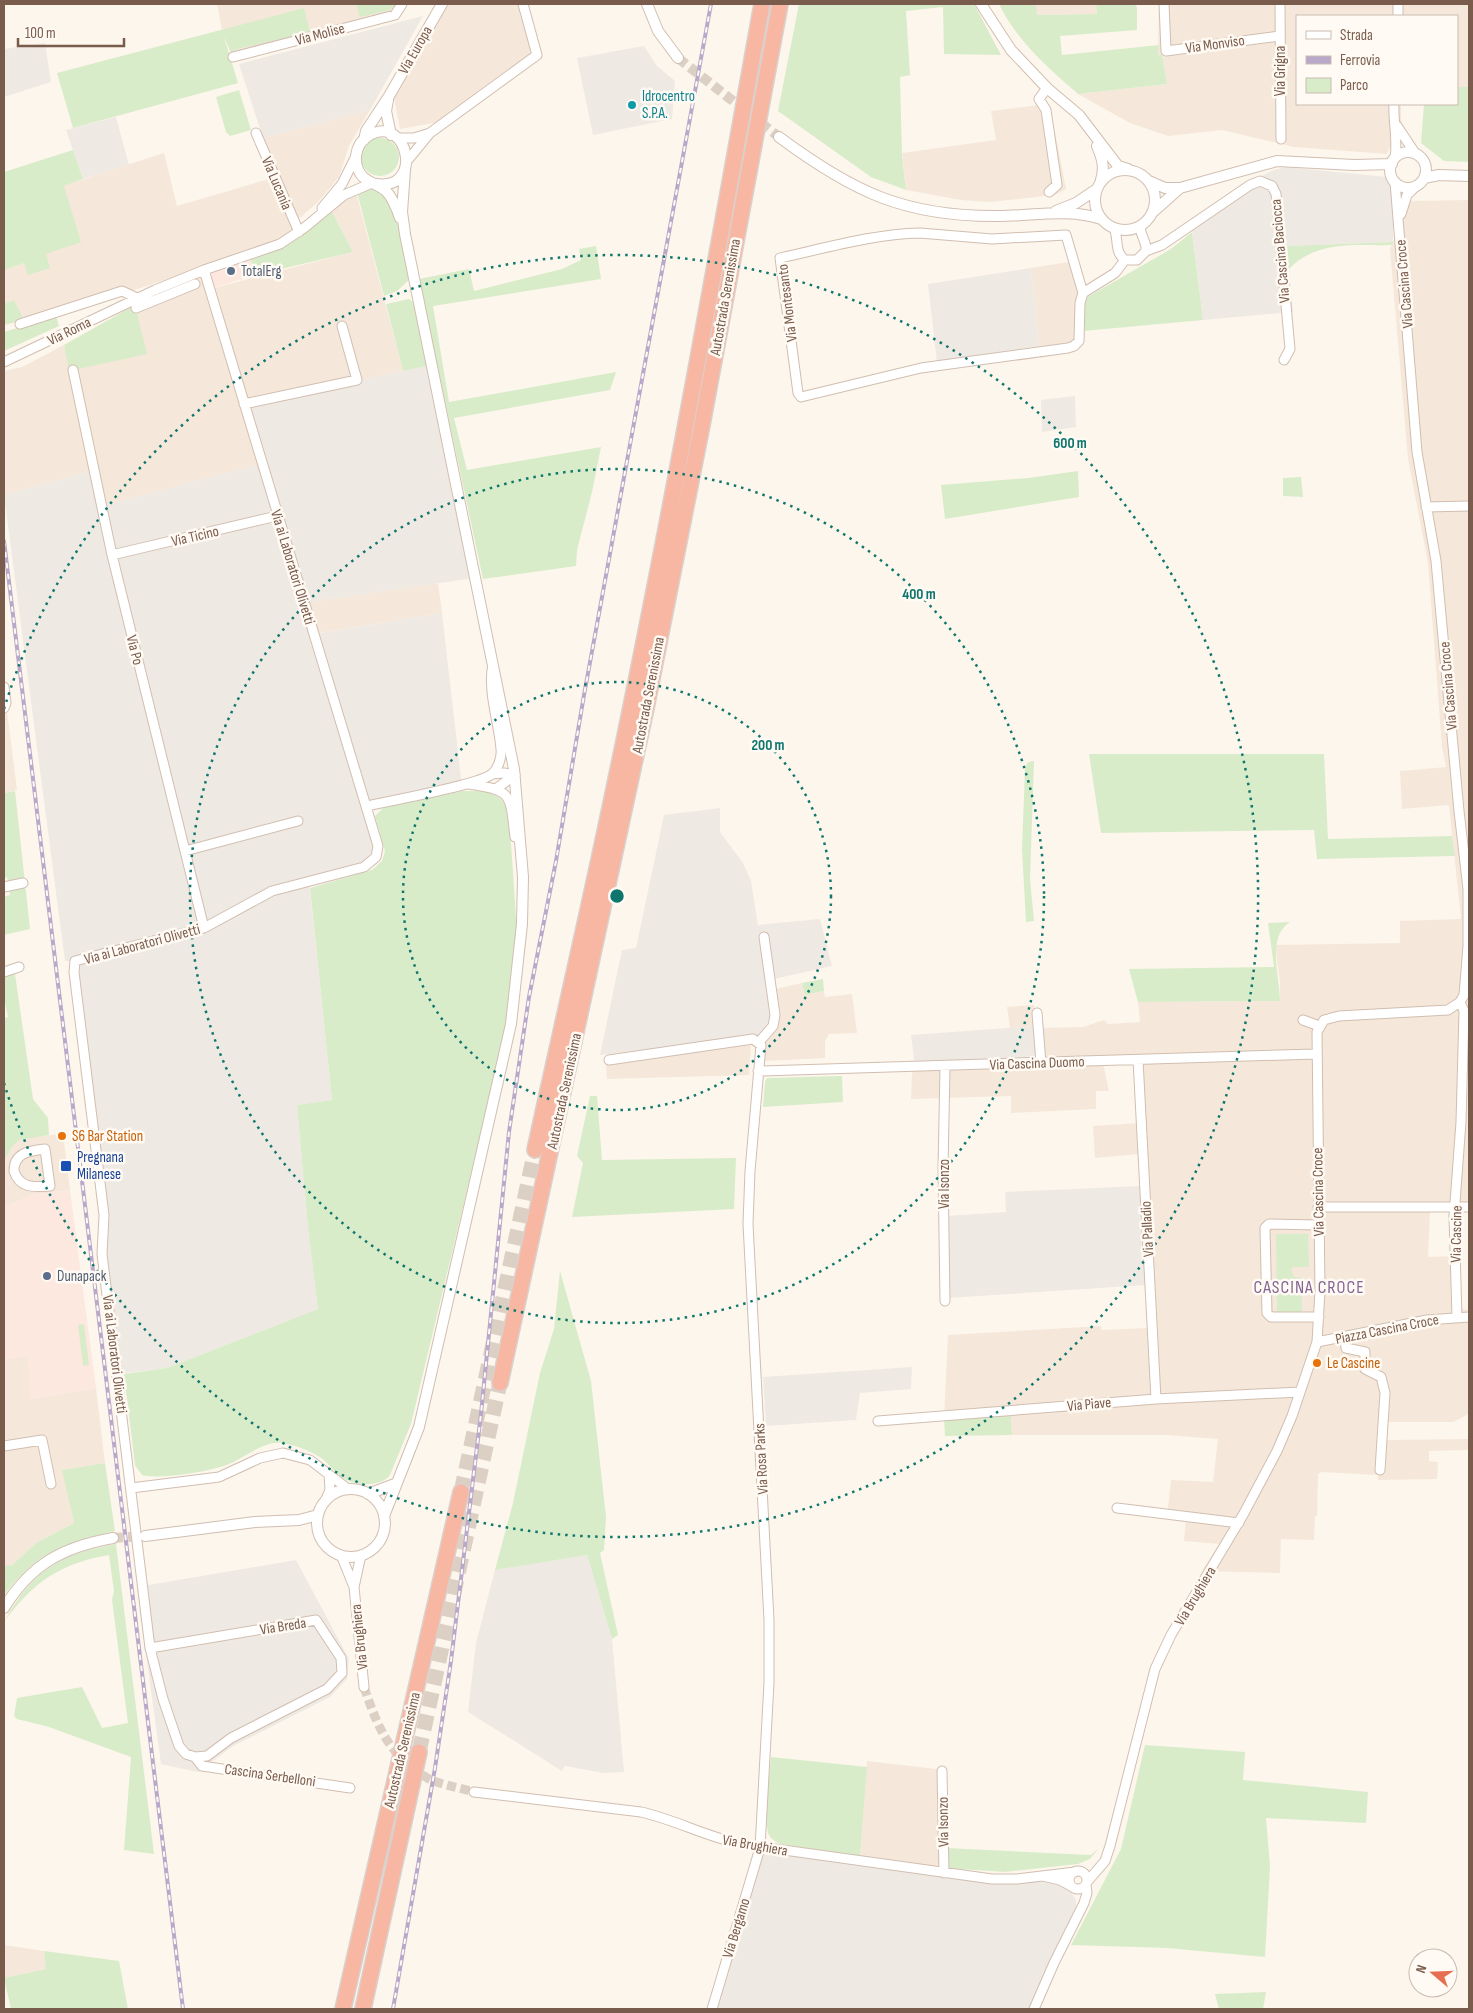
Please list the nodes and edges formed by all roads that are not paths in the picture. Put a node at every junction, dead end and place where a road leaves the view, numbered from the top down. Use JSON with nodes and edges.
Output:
{"nodes":[{"id":1,"x":402,"y":4,"type":"edge"},
{"id":2,"x":442,"y":4,"type":"edge"},
{"id":3,"x":523,"y":4,"type":"edge"},
{"id":4,"x":647,"y":4,"type":"edge"},
{"id":5,"x":762,"y":4,"type":"edge"},
{"id":6,"x":780,"y":4,"type":"edge"},
{"id":7,"x":981,"y":4,"type":"edge"},
{"id":8,"x":1164,"y":4,"type":"edge"},
{"id":9,"x":1280,"y":4,"type":"edge"},
{"id":10,"x":1280,"y":36,"type":"junction"},
{"id":11,"x":233,"y":57,"type":"dead end"},
{"id":12,"x":678,"y":58,"type":"tunnel mouth"},
{"id":13,"x":1047,"y":88,"type":"junction"},
{"id":14,"x":389,"y":96,"type":"junction"},
{"id":15,"x":1394,"y":105,"type":"edge"},
{"id":16,"x":1394,"y":120,"type":"junction"},
{"id":17,"x":1090,"y":129,"type":"junction"},
{"id":18,"x":256,"y":133,"type":"dead end"},
{"id":19,"x":430,"y":133,"type":"junction"},
{"id":20,"x":394,"y":136,"type":"junction"},
{"id":21,"x":779,"y":137,"type":"tunnel mouth"},
{"id":22,"x":1280,"y":139,"type":"dead end"},
{"id":23,"x":364,"y":140,"type":"junction"},
{"id":24,"x":1414,"y":154,"type":"junction"},
{"id":25,"x":356,"y":156,"type":"junction"},
{"id":26,"x":1393,"y":161,"type":"junction"},
{"id":27,"x":406,"y":165,"type":"junction"},
{"id":28,"x":1354,"y":165,"type":"junction"},
{"id":29,"x":1425,"y":165,"type":"junction"},
{"id":30,"x":1128,"y":169,"type":"junction"},
{"id":31,"x":1458,"y":175,"type":"junction"},
{"id":32,"x":346,"y":176,"type":"junction"},
{"id":33,"x":1469,"y":176,"type":"edge"},
{"id":34,"x":1424,"y":178,"type":"junction"},
{"id":35,"x":1394,"y":180,"type":"junction"},
{"id":36,"x":1149,"y":181,"type":"junction"},
{"id":37,"x":372,"y":183,"type":"junction"},
{"id":38,"x":1099,"y":185,"type":"junction"},
{"id":39,"x":1415,"y":187,"type":"junction"},
{"id":40,"x":1180,"y":188,"type":"junction"},
{"id":41,"x":353,"y":190,"type":"junction"},
{"id":42,"x":1048,"y":192,"type":"dead end"},
{"id":43,"x":1054,"y":212,"type":"junction"},
{"id":44,"x":1153,"y":213,"type":"junction"},
{"id":45,"x":1101,"y":219,"type":"junction"},
{"id":46,"x":1399,"y":224,"type":"junction"},
{"id":47,"x":1140,"y":226,"type":"junction"},
{"id":48,"x":1114,"y":228,"type":"junction"},
{"id":49,"x":301,"y":230,"type":"junction"},
{"id":50,"x":405,"y":234,"type":"junction"},
{"id":51,"x":1146,"y":247,"type":"junction"},
{"id":52,"x":1125,"y":260,"type":"junction"},
{"id":53,"x":204,"y":270,"type":"junction"},
{"id":54,"x":195,"y":284,"type":"dead end"},
{"id":55,"x":1083,"y":293,"type":"junction"},
{"id":56,"x":157,"y":294,"type":"junction"},
{"id":57,"x":135,"y":302,"type":"junction"},
{"id":58,"x":20,"y":324,"type":"dead end"},
{"id":59,"x":342,"y":326,"type":"dead end"},
{"id":60,"x":1284,"y":360,"type":"dead end"},
{"id":61,"x":4,"y":362,"type":"edge"},
{"id":62,"x":73,"y":370,"type":"dead end"},
{"id":63,"x":244,"y":404,"type":"junction"},
{"id":64,"x":1469,"y":506,"type":"edge"},
{"id":65,"x":1426,"y":507,"type":"junction"},
{"id":66,"x":277,"y":516,"type":"junction"},
{"id":67,"x":112,"y":556,"type":"junction"},
{"id":68,"x":492,"y":668,"type":"junction"},
{"id":69,"x":4,"y":687,"type":"edge"},
{"id":70,"x":4,"y":707,"type":"edge"},
{"id":71,"x":492,"y":774,"type":"junction"},
{"id":72,"x":515,"y":776,"type":"junction"},
{"id":73,"x":465,"y":784,"type":"junction"},
{"id":74,"x":497,"y":788,"type":"junction"},
{"id":75,"x":367,"y":806,"type":"junction"},
{"id":76,"x":298,"y":821,"type":"dead end"},
{"id":77,"x":185,"y":851,"type":"junction"},
{"id":78,"x":23,"y":883,"type":"dead end"},
{"id":79,"x":4,"y":887,"type":"edge"},
{"id":80,"x":522,"y":924,"type":"junction"},
{"id":81,"x":204,"y":928,"type":"junction"},
{"id":82,"x":764,"y":937,"type":"dead end"},
{"id":83,"x":19,"y":968,"type":"dead end"},
{"id":84,"x":4,"y":972,"type":"edge"},
{"id":85,"x":1460,"y":1002,"type":"junction"},
{"id":86,"x":1037,"y":1013,"type":"dead end"},
{"id":87,"x":1303,"y":1020,"type":"dead end"},
{"id":88,"x":1319,"y":1026,"type":"junction"},
{"id":89,"x":759,"y":1042,"type":"junction"},
{"id":90,"x":1315,"y":1054,"type":"junction"},
{"id":91,"x":608,"y":1060,"type":"dead end"},
{"id":92,"x":1138,"y":1060,"type":"junction"},
{"id":93,"x":1041,"y":1063,"type":"junction"},
{"id":94,"x":945,"y":1067,"type":"junction"},
{"id":95,"x":758,"y":1071,"type":"junction"},
{"id":96,"x":535,"y":1150,"type":"tunnel mouth"},
{"id":97,"x":14,"y":1171,"type":"junction"},
{"id":98,"x":4,"y":1173,"type":"edge"},
{"id":99,"x":1318,"y":1207,"type":"junction"},
{"id":100,"x":1456,"y":1207,"type":"junction"},
{"id":101,"x":1469,"y":1207,"type":"edge"},
{"id":102,"x":1318,"y":1225,"type":"junction"},
{"id":103,"x":945,"y":1301,"type":"dead end"},
{"id":104,"x":1457,"y":1316,"type":"junction"},
{"id":105,"x":1319,"y":1317,"type":"junction"},
{"id":106,"x":1469,"y":1317,"type":"edge"},
{"id":107,"x":1345,"y":1337,"type":"junction"},
{"id":108,"x":1317,"y":1342,"type":"junction"},
{"id":109,"x":1312,"y":1358,"type":"joint"},
{"id":110,"x":500,"y":1383,"type":"tunnel mouth"},
{"id":111,"x":1300,"y":1392,"type":"junction"},
{"id":112,"x":1156,"y":1399,"type":"junction"},
{"id":113,"x":878,"y":1421,"type":"dead end"},
{"id":114,"x":4,"y":1446,"type":"edge"},
{"id":115,"x":1380,"y":1470,"type":"dead end"},
{"id":116,"x":328,"y":1475,"type":"junction"},
{"id":117,"x":51,"y":1484,"type":"dead end"},
{"id":118,"x":395,"y":1484,"type":"junction"},
{"id":119,"x":131,"y":1488,"type":"junction"},
{"id":120,"x":348,"y":1489,"type":"junction"},
{"id":121,"x":461,"y":1492,"type":"tunnel mouth"},
{"id":122,"x":368,"y":1494,"type":"junction"},
{"id":123,"x":326,"y":1499,"type":"junction"},
{"id":124,"x":1117,"y":1508,"type":"dead end"},
{"id":125,"x":318,"y":1515,"type":"junction"},
{"id":126,"x":384,"y":1516,"type":"junction"},
{"id":127,"x":299,"y":1520,"type":"junction"},
{"id":128,"x":1239,"y":1522,"type":"junction"},
{"id":129,"x":318,"y":1530,"type":"junction"},
{"id":130,"x":145,"y":1536,"type":"tunnel mouth"},
{"id":131,"x":113,"y":1538,"type":"tunnel mouth"},
{"id":132,"x":341,"y":1555,"type":"junction"},
{"id":133,"x":362,"y":1555,"type":"junction"},
{"id":134,"x":354,"y":1587,"type":"junction"},
{"id":135,"x":4,"y":1608,"type":"edge"},
{"id":136,"x":150,"y":1648,"type":"junction"},
{"id":137,"x":364,"y":1687,"type":"tunnel mouth"},
{"id":138,"x":419,"y":1752,"type":"tunnel mouth"},
{"id":139,"x":195,"y":1757,"type":"junction"},
{"id":140,"x":942,"y":1771,"type":"dead end"},
{"id":141,"x":350,"y":1788,"type":"dead end"},
{"id":142,"x":474,"y":1792,"type":"tunnel mouth"},
{"id":143,"x":1110,"y":1846,"type":"junction"},
{"id":144,"x":760,"y":1848,"type":"junction"},
{"id":145,"x":1078,"y":1871,"type":"junction"},
{"id":146,"x":944,"y":1872,"type":"junction"},
{"id":147,"x":1040,"y":1876,"type":"junction"},
{"id":148,"x":1087,"y":1883,"type":"junction"},
{"id":149,"x":1072,"y":1888,"type":"junction"},
{"id":150,"x":1080,"y":1911,"type":"junction"},
{"id":151,"x":343,"y":2009,"type":"edge"},
{"id":152,"x":363,"y":2009,"type":"edge"},
{"id":153,"x":712,"y":2009,"type":"edge"},
{"id":154,"x":1034,"y":2009,"type":"edge"}],
"edges":[{"from":1,"to":11,"type":"street","name":"Via Molise"},
{"from":2,"to":14,"type":"street","name":"Via Europa"},
{"from":3,"to":19,"type":"street"},
{"from":4,"to":12,"type":"street"},
{"from":5,"to":96,"type":"highway","name":"Autostrada Serenissima"},
{"from":6,"to":110,"type":"highway","name":"Autostrada Serenissima"},
{"from":7,"to":13,"type":"street"},
{"from":8,"to":10,"type":"street","name":"Via Monviso"},
{"from":9,"to":10,"type":"street","name":"Via Grigna"},
{"from":10,"to":22,"type":"street","name":"Via Grigna"},
{"from":13,"to":17,"type":"street"},
{"from":13,"to":42,"type":"street"},
{"from":14,"to":20,"type":"street","name":"Via Europa"},
{"from":14,"to":23,"type":"street","name":"Via Europa"},
{"from":15,"to":16,"type":"street"},
{"from":16,"to":24,"type":"street"},
{"from":16,"to":26,"type":"street"},
{"from":17,"to":30,"type":"street"},
{"from":17,"to":38,"type":"street"},
{"from":18,"to":49,"type":"street","name":"Via Lucania"},
{"from":19,"to":20,"type":"street"},
{"from":19,"to":27,"type":"street"},
{"from":20,"to":23,"type":"street"},
{"from":20,"to":27,"type":"street"},
{"from":21,"to":43,"type":"street"},
{"from":23,"to":25,"type":"street"},
{"from":24,"to":26,"type":"street"},
{"from":24,"to":29,"type":"street"},
{"from":25,"to":32,"type":"street"},
{"from":25,"to":37,"type":"street"},
{"from":26,"to":28,"type":"street"},
{"from":26,"to":35,"type":"street"},
{"from":27,"to":37,"type":"street"},
{"from":27,"to":50,"type":"street"},
{"from":28,"to":35,"type":"street"},
{"from":28,"to":40,"type":"street"},
{"from":29,"to":31,"type":"street"},
{"from":29,"to":34,"type":"street"},
{"from":30,"to":36,"type":"street"},
{"from":30,"to":38,"type":"street"},
{"from":31,"to":33,"type":"street"},
{"from":31,"to":34,"type":"street"},
{"from":32,"to":41,"type":"street"},
{"from":32,"to":49,"type":"street"},
{"from":34,"to":39,"type":"street"},
{"from":35,"to":39,"type":"street"},
{"from":35,"to":46,"type":"street","name":"Via Cascina Croce"},
{"from":36,"to":40,"type":"street"},
{"from":36,"to":44,"type":"street"},
{"from":37,"to":41,"type":"street"},
{"from":37,"to":50,"type":"street"},
{"from":38,"to":43,"type":"street"},
{"from":38,"to":45,"type":"street"},
{"from":39,"to":46,"type":"street","name":"Via Cascina Croce"},
{"from":40,"to":44,"type":"street"},
{"from":41,"to":49,"type":"street"},
{"from":43,"to":45,"type":"street"},
{"from":44,"to":47,"type":"street"},
{"from":45,"to":48,"type":"street"},
{"from":46,"to":65,"type":"street","name":"Via Cascina Croce"},
{"from":47,"to":48,"type":"street"},
{"from":47,"to":51,"type":"street"},
{"from":48,"to":52,"type":"street"},
{"from":49,"to":53,"type":"street"},
{"from":50,"to":68,"type":"street"},
{"from":51,"to":52,"type":"street"},
{"from":51,"to":60,"type":"street","name":"Via Cascina Baciocca"},
{"from":52,"to":55,"type":"street"},
{"from":53,"to":56,"type":"street"},
{"from":53,"to":63,"type":"street","name":"Via ai Laboratori Olivetti"},
{"from":54,"to":56,"type":"street"},
{"from":55,"to":55,"type":"street","name":"Via Montesanto"},
{"from":56,"to":57,"type":"street","name":"Via Roma"},
{"from":57,"to":58,"type":"street"},
{"from":57,"to":61,"type":"street","name":"Via Roma"},
{"from":59,"to":63,"type":"street"},
{"from":62,"to":67,"type":"street","name":"Via Po"},
{"from":63,"to":66,"type":"street","name":"Via ai Laboratori Olivetti"},
{"from":64,"to":65,"type":"street"},
{"from":65,"to":85,"type":"street","name":"Via Cascina Croce"},
{"from":66,"to":67,"type":"street","name":"Via Ticino"},
{"from":66,"to":75,"type":"street","name":"Via ai Laboratori Olivetti"},
{"from":67,"to":77,"type":"street","name":"Via Po"},
{"from":68,"to":71,"type":"street"},
{"from":68,"to":72,"type":"street"},
{"from":69,"to":70,"type":"street"},
{"from":71,"to":72,"type":"street"},
{"from":71,"to":73,"type":"street"},
{"from":72,"to":74,"type":"street"},
{"from":72,"to":80,"type":"street"},
{"from":73,"to":74,"type":"street"},
{"from":73,"to":75,"type":"street"},
{"from":74,"to":80,"type":"street"},
{"from":75,"to":81,"type":"street","name":"Via ai Laboratori Olivetti"},
{"from":76,"to":77,"type":"street"},
{"from":77,"to":81,"type":"street","name":"Via Po"},
{"from":78,"to":79,"type":"street"},
{"from":80,"to":118,"type":"street"},
{"from":81,"to":119,"type":"street","name":"Via ai Laboratori Olivetti"},
{"from":82,"to":89,"type":"street"},
{"from":83,"to":84,"type":"street"},
{"from":85,"to":88,"type":"street"},
{"from":85,"to":100,"type":"street","name":"Via Cascine"},
{"from":86,"to":93,"type":"street"},
{"from":87,"to":88,"type":"street"},
{"from":88,"to":90,"type":"street","name":"Via Cascina Croce"},
{"from":89,"to":91,"type":"street"},
{"from":89,"to":95,"type":"street","name":"Via Rosa Parks"},
{"from":90,"to":92,"type":"street","name":"Via Cascina Duomo"},
{"from":90,"to":99,"type":"street","name":"Via Cascina Croce"},
{"from":92,"to":93,"type":"street","name":"Via Cascina Duomo"},
{"from":92,"to":112,"type":"street","name":"Via Palladio"},
{"from":93,"to":94,"type":"street","name":"Via Cascina Duomo"},
{"from":94,"to":95,"type":"street","name":"Via Cascina Duomo"},
{"from":94,"to":103,"type":"street","name":"Via Isonzo"},
{"from":95,"to":144,"type":"street","name":"Via Rosa Parks"},
{"from":97,"to":97,"type":"street"},
{"from":97,"to":98,"type":"street"},
{"from":99,"to":100,"type":"street"},
{"from":99,"to":102,"type":"street","name":"Via Cascina Croce"},
{"from":100,"to":101,"type":"street"},
{"from":100,"to":104,"type":"street","name":"Via Cascine"},
{"from":102,"to":105,"type":"street","name":"Via Cascina Croce"},
{"from":102,"to":105,"type":"street"},
{"from":104,"to":106,"type":"street","name":"Piazza Cascina Croce"},
{"from":104,"to":107,"type":"street","name":"Piazza Cascina Croce"},
{"from":105,"to":108,"type":"street","name":"Via Cascina Croce"},
{"from":107,"to":108,"type":"street","name":"Piazza Cascina Croce"},
{"from":107,"to":115,"type":"street"},
{"from":108,"to":109,"type":"street","name":"Via Cascina Croce"},
{"from":109,"to":111,"type":"street","name":"Via Brughiera"},
{"from":111,"to":112,"type":"street","name":"Via Piave"},
{"from":111,"to":128,"type":"street","name":"Via Brughiera"},
{"from":112,"to":113,"type":"street","name":"Via Piave"},
{"from":114,"to":117,"type":"street"},
{"from":116,"to":119,"type":"street"},
{"from":116,"to":120,"type":"street"},
{"from":116,"to":123,"type":"street"},
{"from":118,"to":122,"type":"street"},
{"from":118,"to":126,"type":"street"},
{"from":119,"to":136,"type":"street","name":"Via ai Laboratori Olivetti"},
{"from":120,"to":122,"type":"street"},
{"from":120,"to":123,"type":"street"},
{"from":121,"to":151,"type":"highway","name":"Autostrada Serenissima"},
{"from":122,"to":126,"type":"street"},
{"from":123,"to":125,"type":"street"},
{"from":124,"to":128,"type":"street"},
{"from":125,"to":127,"type":"street"},
{"from":125,"to":129,"type":"street"},
{"from":126,"to":133,"type":"street"},
{"from":127,"to":129,"type":"street"},
{"from":127,"to":130,"type":"street"},
{"from":128,"to":143,"type":"street","name":"Via Brughiera"},
{"from":129,"to":132,"type":"street"},
{"from":131,"to":135,"type":"street"},
{"from":132,"to":133,"type":"street"},
{"from":132,"to":134,"type":"street","name":"Via Brughiera"},
{"from":133,"to":134,"type":"street","name":"Via Brughiera"},
{"from":134,"to":137,"type":"street","name":"Via Brughiera"},
{"from":136,"to":139,"type":"street","name":"Via ai Laboratori Olivetti"},
{"from":136,"to":139,"type":"street","name":"Via Breda"},
{"from":138,"to":152,"type":"highway","name":"Autostrada Serenissima"},
{"from":139,"to":141,"type":"street","name":"Cascina Serbelloni"},
{"from":140,"to":146,"type":"street","name":"Via Isonzo"},
{"from":142,"to":144,"type":"street","name":"Via Brughiera"},
{"from":143,"to":145,"type":"street","name":"Via Brughiera"},
{"from":143,"to":148,"type":"street","name":"Via Brughiera"},
{"from":144,"to":146,"type":"street","name":"Via Brughiera"},
{"from":144,"to":153,"type":"street","name":"Via Bergamo"},
{"from":145,"to":147,"type":"street","name":"Via Brughiera"},
{"from":145,"to":148,"type":"street"},
{"from":145,"to":149,"type":"street"},
{"from":146,"to":147,"type":"street","name":"Via Brughiera"},
{"from":147,"to":149,"type":"street"},
{"from":148,"to":149,"type":"street"},
{"from":148,"to":150,"type":"street"},
{"from":149,"to":150,"type":"street"},
{"from":150,"to":154,"type":"street"}]}
